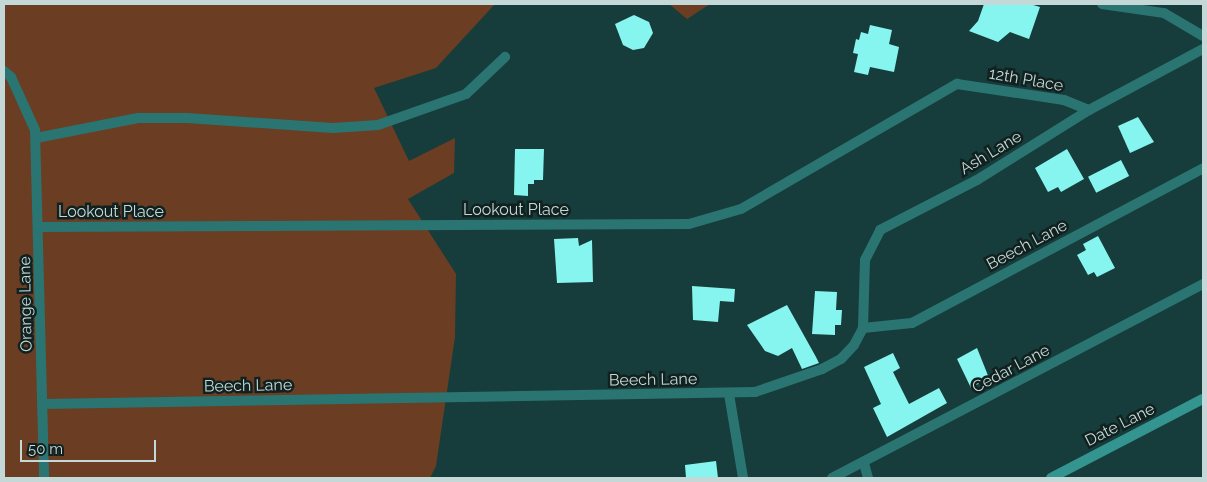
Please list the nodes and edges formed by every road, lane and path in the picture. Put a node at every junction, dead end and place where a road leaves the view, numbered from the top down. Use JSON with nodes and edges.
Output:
{"nodes":[{"id":1,"x":1102,"y":4,"type":"edge"},
{"id":2,"x":1203,"y":36,"type":"edge"},
{"id":3,"x":1203,"y":49,"type":"edge"},
{"id":4,"x":505,"y":58,"type":"dead end"},
{"id":5,"x":4,"y":71,"type":"edge"},
{"id":6,"x":957,"y":84,"type":"joint"},
{"id":7,"x":1089,"y":110,"type":"junction"},
{"id":8,"x":36,"y":134,"type":"junction"},
{"id":9,"x":1203,"y":168,"type":"edge"},
{"id":10,"x":39,"y":227,"type":"junction"},
{"id":11,"x":1203,"y":284,"type":"edge"},
{"id":12,"x":863,"y":328,"type":"junction"},
{"id":13,"x":729,"y":394,"type":"junction"},
{"id":14,"x":1203,"y":399,"type":"edge"},
{"id":15,"x":42,"y":404,"type":"junction"},
{"id":16,"x":864,"y":464,"type":"junction"},
{"id":17,"x":44,"y":478,"type":"edge"},
{"id":18,"x":743,"y":478,"type":"edge"},
{"id":19,"x":832,"y":478,"type":"edge"},
{"id":20,"x":868,"y":478,"type":"edge"},
{"id":21,"x":1051,"y":478,"type":"edge"}],
"edges":[{"from":1,"to":2,"type":"street"},
{"from":3,"to":7,"type":"street","name":"Ash Lane"},
{"from":4,"to":8,"type":"street"},
{"from":5,"to":8,"type":"street"},
{"from":6,"to":7,"type":"street","name":"12th Place"},
{"from":6,"to":10,"type":"street","name":"Lookout Place"},
{"from":7,"to":12,"type":"street","name":"Ash Lane"},
{"from":8,"to":10,"type":"street","name":"Orange Lane"},
{"from":9,"to":12,"type":"street","name":"Beech Lane"},
{"from":10,"to":15,"type":"street","name":"Orange Lane"},
{"from":11,"to":16,"type":"street","name":"Cedar Lane"},
{"from":12,"to":13,"type":"street","name":"Beech Lane"},
{"from":13,"to":15,"type":"street","name":"Beech Lane"},
{"from":13,"to":18,"type":"street"},
{"from":14,"to":21,"type":"street","name":"Date Lane"},
{"from":15,"to":17,"type":"street","name":"Orange Lane"},
{"from":16,"to":19,"type":"street","name":"Cedar Lane"},
{"from":16,"to":20,"type":"street"}]}
